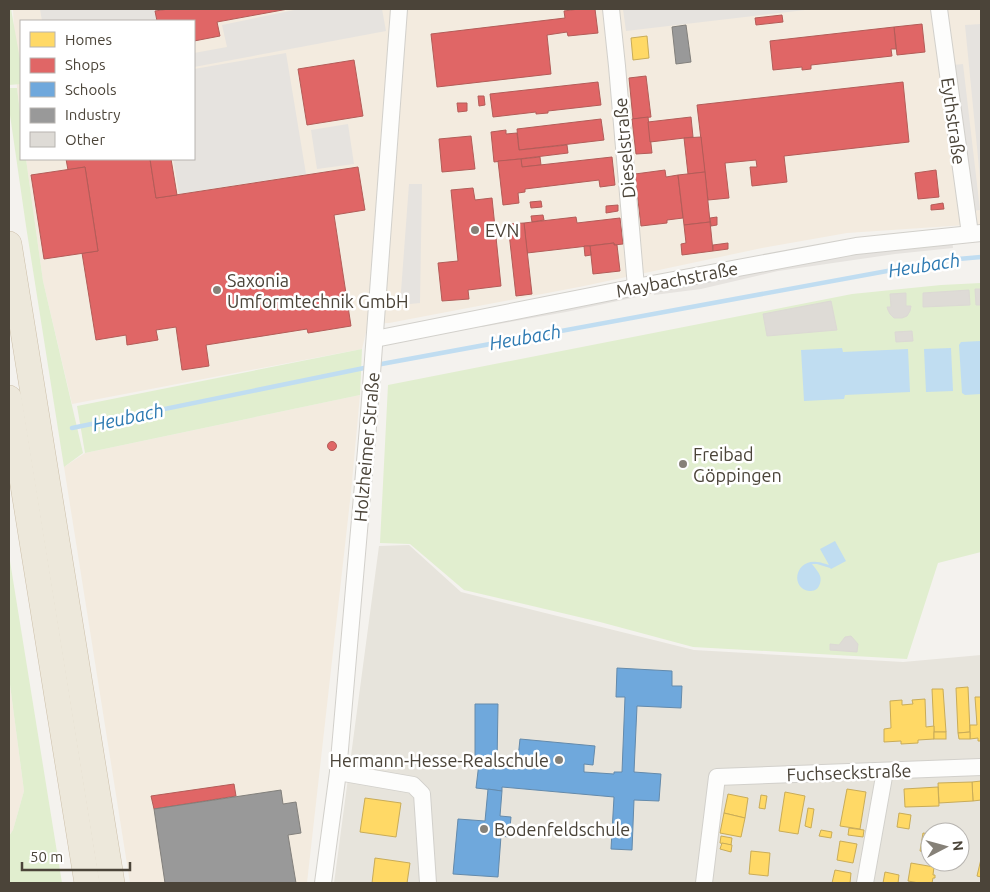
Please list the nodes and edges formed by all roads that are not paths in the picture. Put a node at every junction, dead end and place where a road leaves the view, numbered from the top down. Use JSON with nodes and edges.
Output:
{"nodes":[{"id":1,"x":399,"y":9,"type":"edge"},
{"id":2,"x":611,"y":9,"type":"edge"},
{"id":3,"x":939,"y":9,"type":"edge"},
{"id":4,"x":976,"y":233,"type":"edge"},
{"id":5,"x":9,"y":244,"type":"edge"},
{"id":6,"x":636,"y":287,"type":"junction"},
{"id":7,"x":374,"y":344,"type":"junction"},
{"id":8,"x":9,"y":398,"type":"edge"},
{"id":9,"x":981,"y":767,"type":"edge"},
{"id":10,"x":885,"y":771,"type":"junction"},
{"id":11,"x":338,"y":772,"type":"junction"},
{"id":12,"x":87,"y":883,"type":"edge"},
{"id":13,"x":112,"y":883,"type":"edge"},
{"id":14,"x":322,"y":883,"type":"edge"},
{"id":15,"x":428,"y":883,"type":"edge"},
{"id":16,"x":704,"y":883,"type":"edge"},
{"id":17,"x":865,"y":883,"type":"edge"}],
"edges":[{"from":1,"to":7,"type":"street","name":"Holzheimer Straße"},
{"from":2,"to":6,"type":"street","name":"Dieselstraße"},
{"from":3,"to":4,"type":"street","name":"Eythstraße"},
{"from":4,"to":6,"type":"street","name":"Maybachstraße"},
{"from":5,"to":13,"type":"highway"},
{"from":6,"to":7,"type":"street","name":"Maybachstraße"},
{"from":7,"to":11,"type":"street","name":"Holzheimer Straße"},
{"from":8,"to":12,"type":"highway"},
{"from":9,"to":10,"type":"street","name":"Fuchseckstraße"},
{"from":10,"to":16,"type":"street","name":"Fuchseckstraße"},
{"from":10,"to":17,"type":"street"},
{"from":11,"to":14,"type":"street","name":"Holzheimer Straße"},
{"from":11,"to":15,"type":"street"}]}
